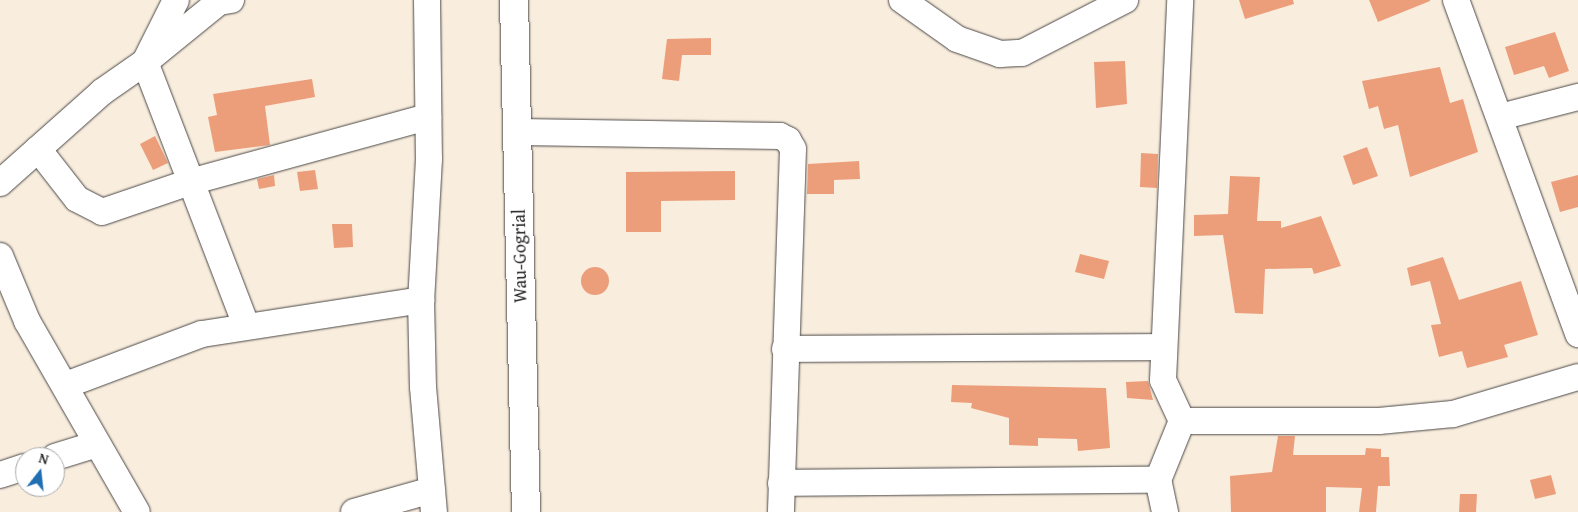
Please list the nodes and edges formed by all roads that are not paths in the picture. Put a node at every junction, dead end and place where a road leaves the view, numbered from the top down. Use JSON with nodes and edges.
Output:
{"nodes":[{"id":1,"x":176,"y":0,"type":"edge"},
{"id":2,"x":231,"y":0,"type":"edge"},
{"id":3,"x":427,"y":0,"type":"edge"},
{"id":4,"x":514,"y":0,"type":"edge"},
{"id":5,"x":902,"y":0,"type":"edge"},
{"id":6,"x":1125,"y":0,"type":"edge"},
{"id":7,"x":1180,"y":0,"type":"edge"},
{"id":8,"x":1456,"y":0,"type":"edge"},
{"id":9,"x":145,"y":62,"type":"junction"},
{"id":10,"x":1578,"y":97,"type":"edge"},
{"id":11,"x":428,"y":117,"type":"junction"},
{"id":12,"x":1500,"y":117,"type":"junction"},
{"id":13,"x":519,"y":132,"type":"junction"},
{"id":14,"x":38,"y":149,"type":"junction"},
{"id":15,"x":190,"y":182,"type":"junction"},
{"id":16,"x":0,"y":183,"type":"edge"},
{"id":17,"x":0,"y":256,"type":"edge"},
{"id":18,"x":421,"y":300,"type":"junction"},
{"id":19,"x":246,"y":325,"type":"junction"},
{"id":20,"x":1578,"y":334,"type":"edge"},
{"id":21,"x":1163,"y":347,"type":"junction"},
{"id":22,"x":785,"y":349,"type":"junction"},
{"id":23,"x":1578,"y":377,"type":"edge"},
{"id":24,"x":66,"y":385,"type":"junction"},
{"id":25,"x":1182,"y":421,"type":"junction"},
{"id":26,"x":97,"y":444,"type":"junction"},
{"id":27,"x":65,"y":454,"type":"edge"},
{"id":28,"x":15,"y":470,"type":"edge"},
{"id":29,"x":0,"y":474,"type":"edge"},
{"id":30,"x":1158,"y":480,"type":"junction"},
{"id":31,"x":781,"y":483,"type":"junction"},
{"id":32,"x":433,"y":501,"type":"edge"},
{"id":33,"x":137,"y":512,"type":"edge"},
{"id":34,"x":354,"y":512,"type":"edge"},
{"id":35,"x":526,"y":512,"type":"edge"},
{"id":36,"x":780,"y":512,"type":"edge"},
{"id":37,"x":1164,"y":512,"type":"edge"}],
"edges":[{"from":1,"to":9,"type":"street"},
{"from":2,"to":9,"type":"street"},
{"from":3,"to":11,"type":"street"},
{"from":4,"to":13,"type":"main road","name":"Wau-Gogrial"},
{"from":5,"to":6,"type":"street"},
{"from":7,"to":21,"type":"street"},
{"from":8,"to":12,"type":"street"},
{"from":9,"to":14,"type":"street"},
{"from":9,"to":15,"type":"street"},
{"from":10,"to":12,"type":"street"},
{"from":11,"to":15,"type":"street"},
{"from":11,"to":18,"type":"street"},
{"from":12,"to":20,"type":"street"},
{"from":13,"to":22,"type":"street"},
{"from":13,"to":35,"type":"main road","name":"Wau-Gogrial"},
{"from":14,"to":15,"type":"street"},
{"from":14,"to":16,"type":"street"},
{"from":15,"to":19,"type":"street"},
{"from":17,"to":24,"type":"street"},
{"from":18,"to":19,"type":"street"},
{"from":18,"to":32,"type":"street"},
{"from":19,"to":24,"type":"street"},
{"from":21,"to":22,"type":"street"},
{"from":21,"to":25,"type":"street"},
{"from":22,"to":31,"type":"street"},
{"from":23,"to":25,"type":"street"},
{"from":24,"to":26,"type":"street"},
{"from":25,"to":30,"type":"street"},
{"from":26,"to":27,"type":"street"},
{"from":26,"to":33,"type":"street"},
{"from":28,"to":29,"type":"street"},
{"from":30,"to":31,"type":"street"},
{"from":30,"to":37,"type":"street"},
{"from":31,"to":36,"type":"street"},
{"from":32,"to":34,"type":"street"}]}
